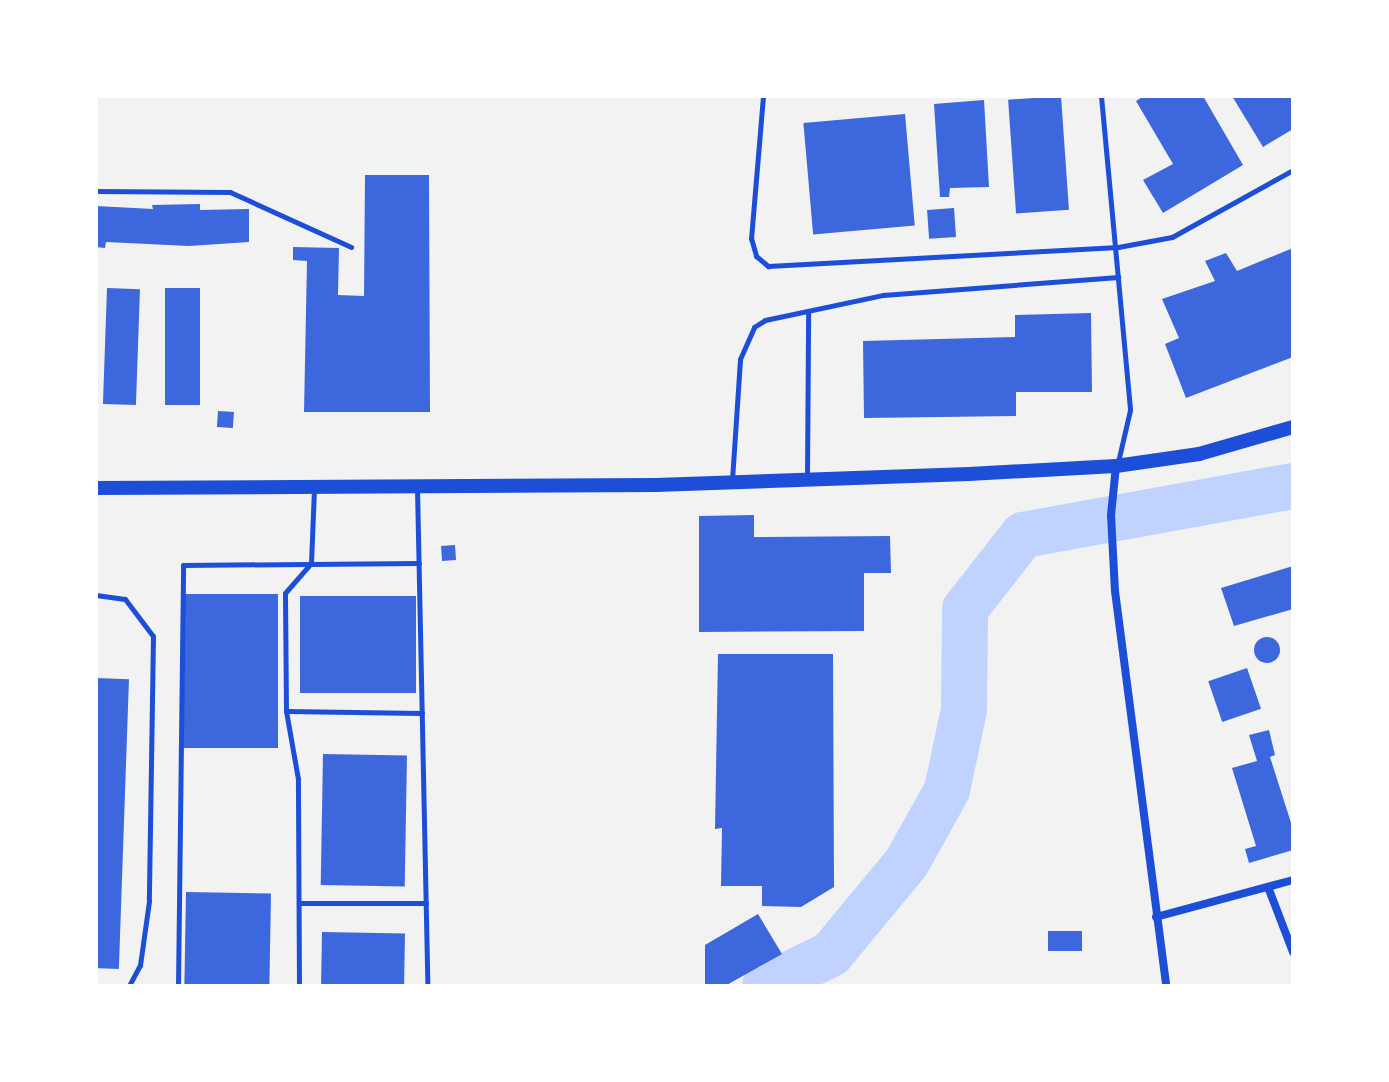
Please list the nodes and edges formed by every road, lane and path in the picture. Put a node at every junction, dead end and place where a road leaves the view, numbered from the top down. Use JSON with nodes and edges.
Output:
{"nodes":[{"id":1,"x":763,"y":96,"type":"edge"},
{"id":2,"x":1101,"y":96,"type":"edge"},
{"id":3,"x":1293,"y":170,"type":"edge"},
{"id":4,"x":96,"y":191,"type":"edge"},
{"id":5,"x":351,"y":247,"type":"dead end"},
{"id":6,"x":1118,"y":247,"type":"junction"},
{"id":7,"x":1118,"y":277,"type":"junction"},
{"id":8,"x":808,"y":313,"type":"junction"},
{"id":9,"x":1293,"y":427,"type":"edge"},
{"id":10,"x":1116,"y":466,"type":"junction"},
{"id":11,"x":807,"y":477,"type":"junction"},
{"id":12,"x":732,"y":483,"type":"junction"},
{"id":13,"x":314,"y":487,"type":"junction"},
{"id":14,"x":417,"y":487,"type":"junction"},
{"id":15,"x":96,"y":488,"type":"edge"},
{"id":16,"x":311,"y":563,"type":"junction"},
{"id":17,"x":419,"y":563,"type":"junction"},
{"id":18,"x":96,"y":595,"type":"edge"},
{"id":19,"x":286,"y":711,"type":"junction"},
{"id":20,"x":422,"y":713,"type":"junction"},
{"id":21,"x":1293,"y":880,"type":"edge"},
{"id":22,"x":1268,"y":887,"type":"junction"},
{"id":23,"x":299,"y":903,"type":"junction"},
{"id":24,"x":426,"y":903,"type":"junction"},
{"id":25,"x":1156,"y":917,"type":"junction"},
{"id":26,"x":1293,"y":952,"type":"edge"},
{"id":27,"x":129,"y":986,"type":"edge"},
{"id":28,"x":178,"y":986,"type":"edge"},
{"id":29,"x":299,"y":986,"type":"edge"},
{"id":30,"x":427,"y":986,"type":"edge"},
{"id":31,"x":1166,"y":986,"type":"edge"}],
"edges":[{"from":1,"to":6,"type":"lane"},
{"from":2,"to":6,"type":"lane"},
{"from":3,"to":6,"type":"lane"},
{"from":4,"to":5,"type":"lane"},
{"from":6,"to":7,"type":"lane"},
{"from":7,"to":8,"type":"lane"},
{"from":7,"to":10,"type":"lane"},
{"from":8,"to":11,"type":"lane"},
{"from":8,"to":12,"type":"lane"},
{"from":9,"to":10,"type":"street"},
{"from":10,"to":11,"type":"street"},
{"from":10,"to":25,"type":"street"},
{"from":11,"to":12,"type":"street"},
{"from":12,"to":14,"type":"street"},
{"from":13,"to":14,"type":"street"},
{"from":13,"to":15,"type":"street"},
{"from":13,"to":16,"type":"lane"},
{"from":14,"to":17,"type":"lane"},
{"from":16,"to":17,"type":"lane"},
{"from":16,"to":19,"type":"lane"},
{"from":16,"to":28,"type":"lane"},
{"from":17,"to":20,"type":"lane"},
{"from":18,"to":27,"type":"lane"},
{"from":19,"to":20,"type":"lane"},
{"from":19,"to":23,"type":"lane"},
{"from":20,"to":24,"type":"lane"},
{"from":21,"to":22,"type":"street"},
{"from":22,"to":25,"type":"street"},
{"from":22,"to":26,"type":"street"},
{"from":23,"to":24,"type":"lane"},
{"from":23,"to":29,"type":"lane"},
{"from":24,"to":30,"type":"lane"},
{"from":25,"to":31,"type":"street"}]}
